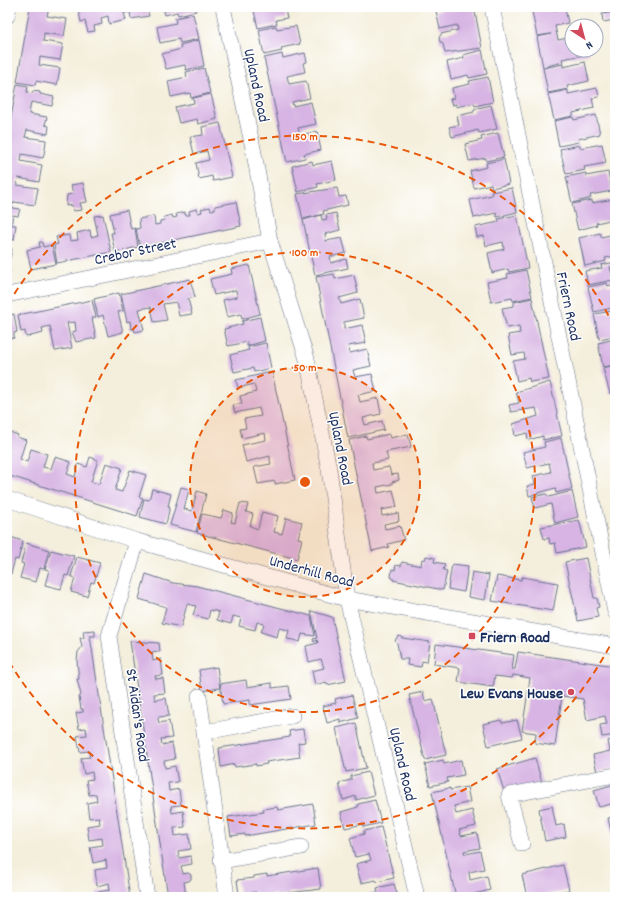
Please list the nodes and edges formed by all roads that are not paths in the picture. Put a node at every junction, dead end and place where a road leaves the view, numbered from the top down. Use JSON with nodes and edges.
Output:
{"nodes":[{"id":1,"x":9,"y":7,"type":"edge"},
{"id":2,"x":223,"y":7,"type":"edge"},
{"id":3,"x":492,"y":7,"type":"edge"},
{"id":4,"x":7,"y":16,"type":"edge"},
{"id":5,"x":270,"y":241,"type":"junction"},
{"id":6,"x":7,"y":295,"type":"edge"},
{"id":7,"x":7,"y":499,"type":"edge"},
{"id":8,"x":137,"y":541,"type":"junction"},
{"id":9,"x":347,"y":598,"type":"junction"},
{"id":10,"x":615,"y":612,"type":"edge"},
{"id":11,"x":615,"y":646,"type":"edge"},
{"id":12,"x":199,"y":696,"type":"dead end"},
{"id":13,"x":292,"y":716,"type":"dead end"},
{"id":14,"x":205,"y":732,"type":"junction"},
{"id":15,"x":615,"y":775,"type":"edge"},
{"id":16,"x":522,"y":844,"type":"dead end"},
{"id":17,"x":301,"y":847,"type":"dead end"},
{"id":18,"x":221,"y":861,"type":"junction"},
{"id":19,"x":147,"y":897,"type":"edge"},
{"id":20,"x":227,"y":897,"type":"edge"},
{"id":21,"x":417,"y":897,"type":"edge"}],
"edges":[{"from":1,"to":4,"type":"street"},
{"from":2,"to":5,"type":"street","name":"Upland Road"},
{"from":3,"to":10,"type":"street","name":"Friern Road"},
{"from":5,"to":6,"type":"street","name":"Crebor Street"},
{"from":5,"to":9,"type":"street","name":"Upland Road"},
{"from":7,"to":8,"type":"street","name":"Underhill Road"},
{"from":8,"to":9,"type":"street","name":"Underhill Road"},
{"from":8,"to":19,"type":"street","name":"St Aidan's Road"},
{"from":9,"to":11,"type":"street","name":"Underhill Road"},
{"from":9,"to":21,"type":"street","name":"Upland Road"},
{"from":12,"to":14,"type":"street"},
{"from":13,"to":14,"type":"street"},
{"from":14,"to":18,"type":"street"},
{"from":15,"to":16,"type":"street"},
{"from":17,"to":18,"type":"street"},
{"from":18,"to":20,"type":"street"}]}
